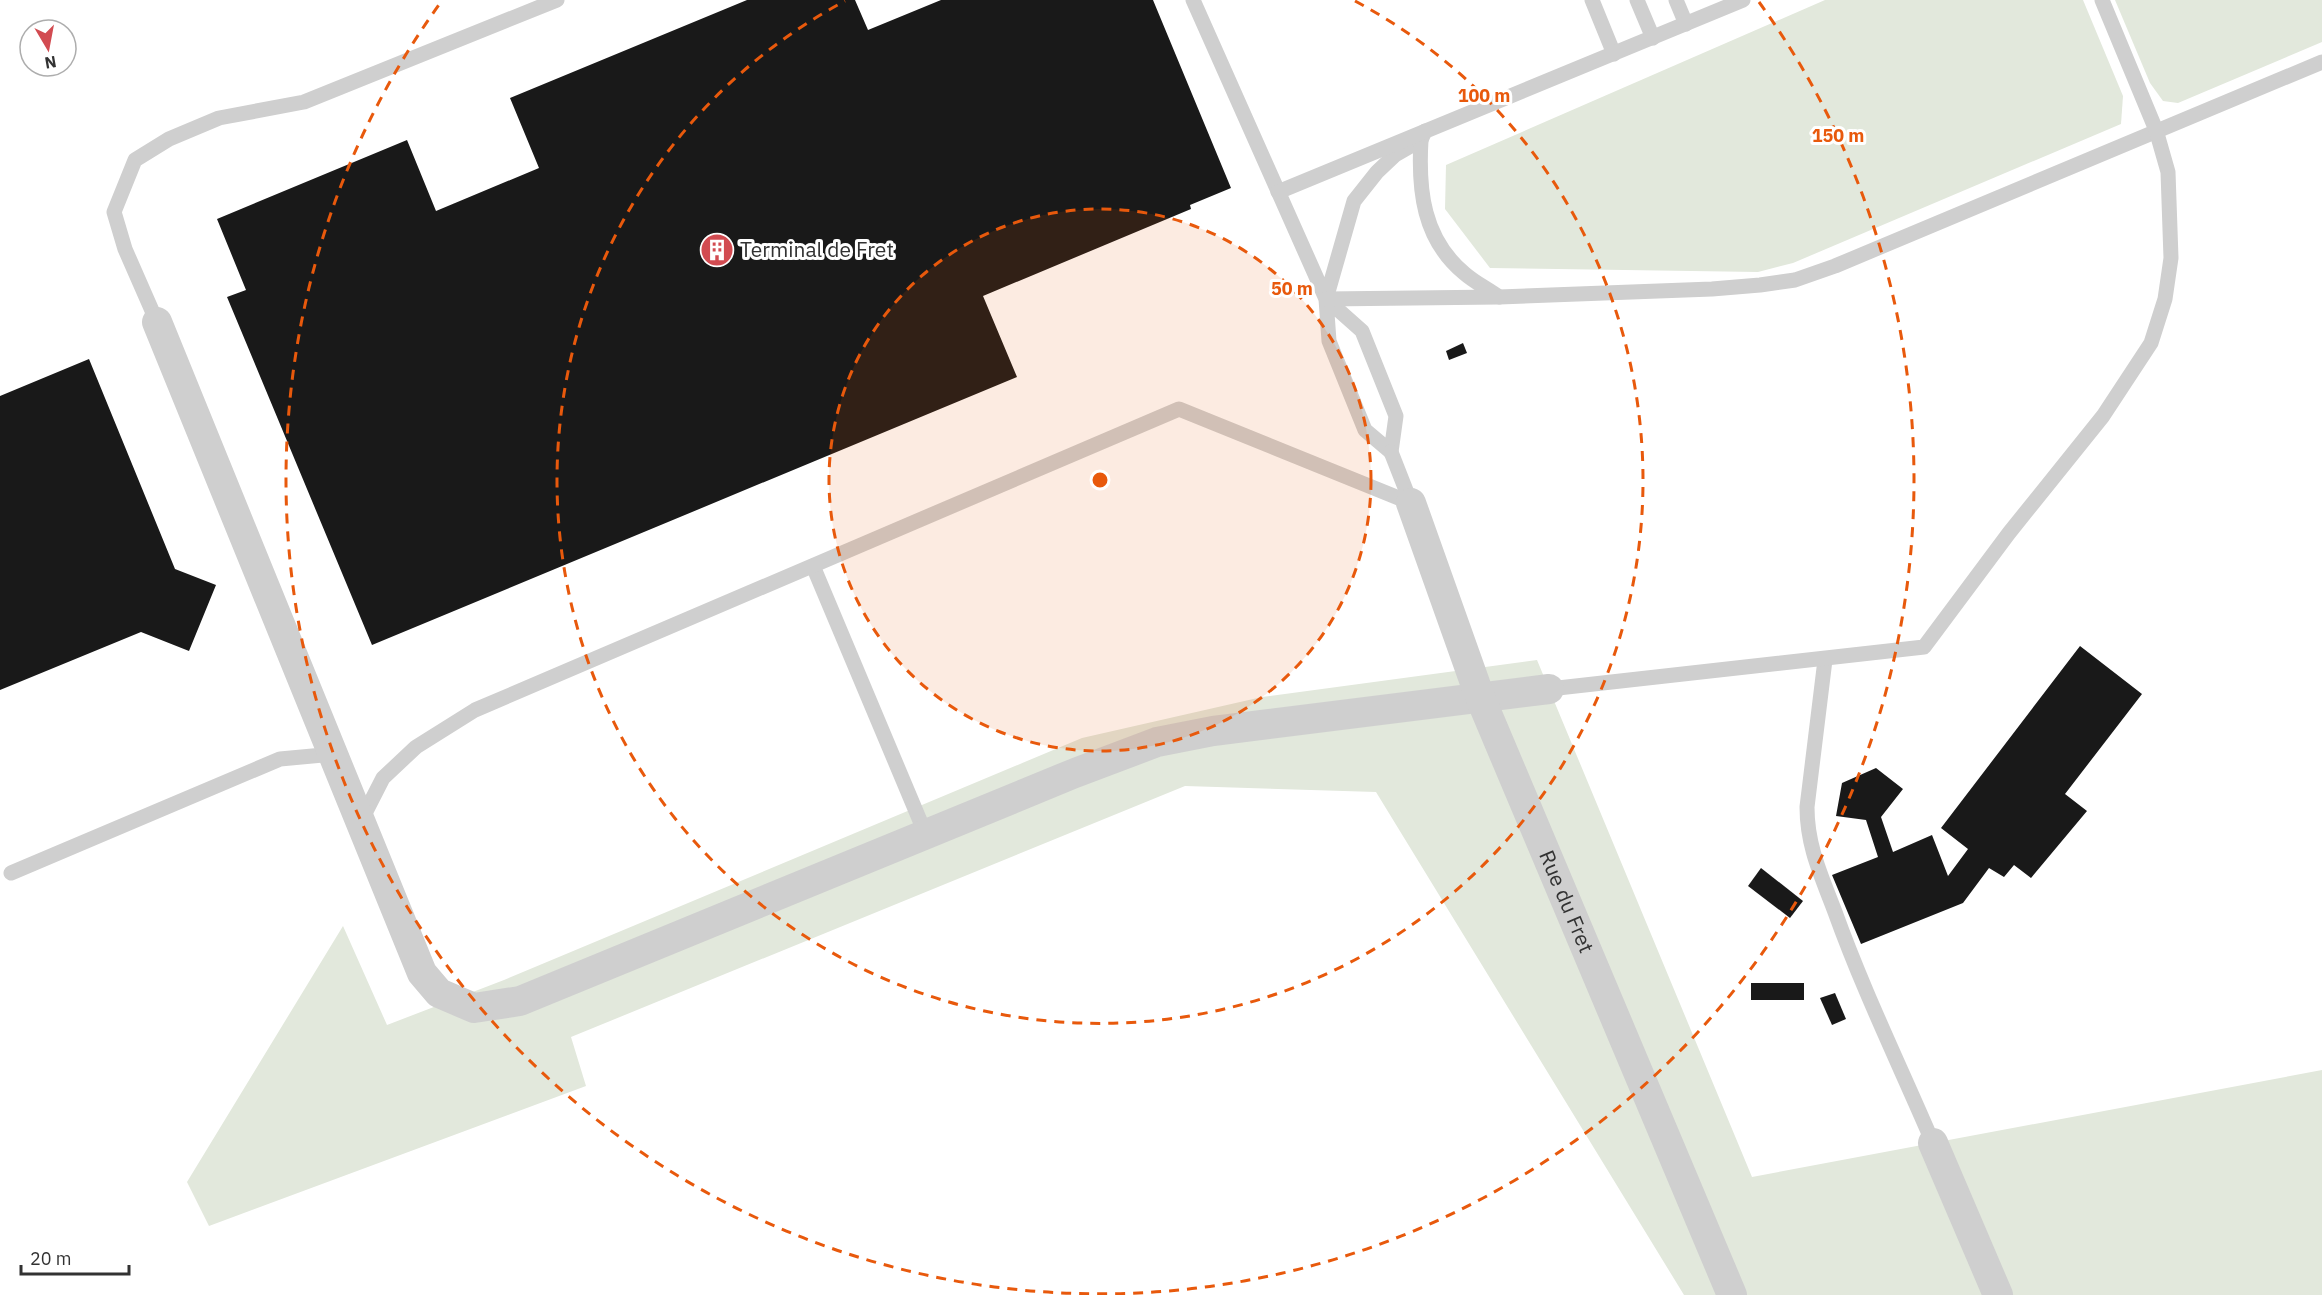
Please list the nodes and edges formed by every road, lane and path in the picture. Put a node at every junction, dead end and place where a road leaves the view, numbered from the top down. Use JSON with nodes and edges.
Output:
{"nodes":[{"id":1,"x":557,"y":0,"type":"edge"},
{"id":2,"x":1193,"y":0,"type":"edge"},
{"id":3,"x":1592,"y":0,"type":"edge"},
{"id":4,"x":1637,"y":0,"type":"edge"},
{"id":5,"x":1676,"y":0,"type":"edge"},
{"id":6,"x":1743,"y":0,"type":"edge"},
{"id":7,"x":2102,"y":0,"type":"edge"},
{"id":8,"x":1708,"y":7,"type":"edge"},
{"id":9,"x":1686,"y":24,"type":"junction"},
{"id":10,"x":1653,"y":38,"type":"junction"},
{"id":11,"x":1614,"y":54,"type":"junction"},
{"id":12,"x":2322,"y":62,"type":"edge"},
{"id":13,"x":2156,"y":130,"type":"junction"},
{"id":14,"x":1423,"y":135,"type":"junction"},
{"id":15,"x":1278,"y":192,"type":"junction"},
{"id":16,"x":1499,"y":297,"type":"junction"},
{"id":17,"x":1326,"y":299,"type":"junction"},
{"id":18,"x":157,"y":322,"type":"joint"},
{"id":19,"x":1391,"y":452,"type":"junction"},
{"id":20,"x":1411,"y":503,"type":"junction"},
{"id":21,"x":813,"y":566,"type":"junction"},
{"id":22,"x":1825,"y":660,"type":"junction"},
{"id":23,"x":1549,"y":689,"type":"joint"},
{"id":24,"x":1480,"y":696,"type":"junction"},
{"id":25,"x":334,"y":754,"type":"junction"},
{"id":26,"x":360,"y":822,"type":"junction"},
{"id":27,"x":926,"y":835,"type":"junction"},
{"id":28,"x":11,"y":873,"type":"dead end"},
{"id":29,"x":1933,"y":1143,"type":"joint"},
{"id":30,"x":1732,"y":1295,"type":"edge"},
{"id":31,"x":1998,"y":1295,"type":"edge"}],
"edges":[{"from":1,"to":18,"type":"lane"},
{"from":2,"to":15,"type":"lane"},
{"from":3,"to":11,"type":"lane"},
{"from":4,"to":10,"type":"lane"},
{"from":5,"to":9,"type":"lane"},
{"from":6,"to":8,"type":"lane"},
{"from":7,"to":13,"type":"lane"},
{"from":8,"to":9,"type":"lane"},
{"from":9,"to":10,"type":"lane"},
{"from":10,"to":11,"type":"lane"},
{"from":11,"to":14,"type":"lane"},
{"from":12,"to":13,"type":"lane"},
{"from":13,"to":16,"type":"lane"},
{"from":13,"to":22,"type":"lane"},
{"from":14,"to":15,"type":"lane"},
{"from":14,"to":16,"type":"lane"},
{"from":14,"to":17,"type":"lane"},
{"from":15,"to":17,"type":"lane"},
{"from":16,"to":17,"type":"lane"},
{"from":17,"to":19,"type":"lane"},
{"from":17,"to":19,"type":"lane"},
{"from":18,"to":25,"type":"street"},
{"from":19,"to":20,"type":"lane"},
{"from":20,"to":21,"type":"lane"},
{"from":20,"to":24,"type":"street","name":"Rue du Fret"},
{"from":21,"to":26,"type":"lane"},
{"from":21,"to":27,"type":"lane"},
{"from":22,"to":23,"type":"lane"},
{"from":22,"to":29,"type":"lane"},
{"from":23,"to":24,"type":"street"},
{"from":24,"to":27,"type":"street"},
{"from":24,"to":30,"type":"street","name":"Rue du Fret"},
{"from":25,"to":26,"type":"street"},
{"from":25,"to":28,"type":"lane"},
{"from":26,"to":27,"type":"street"},
{"from":29,"to":31,"type":"street"}]}
